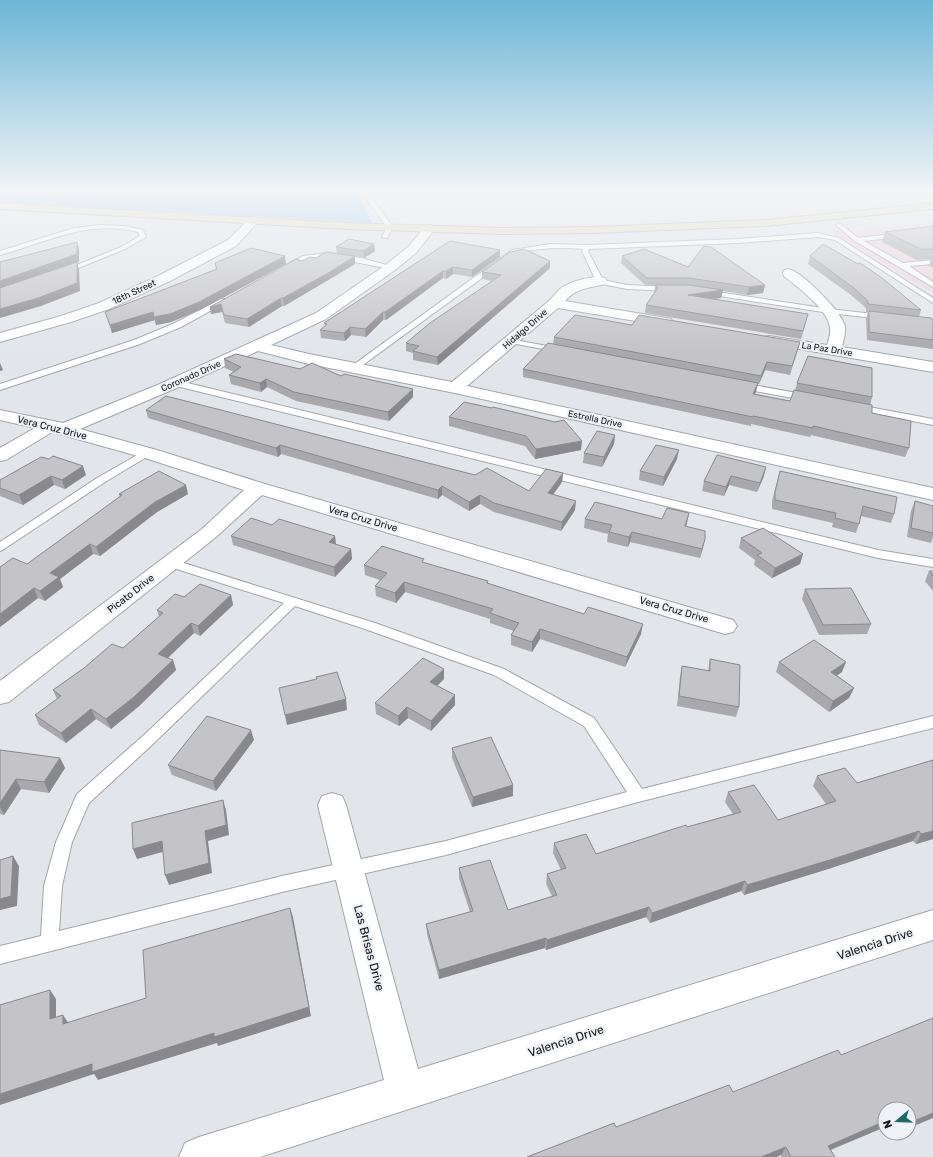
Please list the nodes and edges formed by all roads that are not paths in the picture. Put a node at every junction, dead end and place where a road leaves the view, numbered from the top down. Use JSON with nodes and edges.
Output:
{"nodes":[{"id":1,"x":25,"y":245,"type":"edge"},
{"id":2,"x":128,"y":245,"type":"edge"},
{"id":3,"x":228,"y":245,"type":"edge"},
{"id":4,"x":416,"y":245,"type":"edge"},
{"id":5,"x":638,"y":245,"type":"edge"},
{"id":6,"x":846,"y":245,"type":"edge"},
{"id":7,"x":866,"y":245,"type":"edge"},
{"id":8,"x":587,"y":247,"type":"junction"},
{"id":9,"x":0,"y":253,"type":"edge"},
{"id":10,"x":933,"y":262,"type":"edge"},
{"id":11,"x":902,"y":265,"type":"junction"},
{"id":12,"x":391,"y":268,"type":"junction"},
{"id":13,"x":276,"y":273,"type":"edge"},
{"id":14,"x":789,"y":273,"type":"dead end"},
{"id":15,"x":58,"y":274,"type":"edge"},
{"id":16,"x":600,"y":281,"type":"junction"},
{"id":17,"x":933,"y":285,"type":"edge"},
{"id":18,"x":674,"y":289,"type":"edge"},
{"id":19,"x":702,"y":291,"type":"edge"},
{"id":20,"x":230,"y":298,"type":"edge"},
{"id":21,"x":933,"y":300,"type":"edge"},
{"id":22,"x":555,"y":303,"type":"junction"},
{"id":23,"x":830,"y":311,"type":"junction"},
{"id":24,"x":892,"y":319,"type":"edge"},
{"id":25,"x":680,"y":324,"type":"edge"},
{"id":26,"x":0,"y":338,"type":"edge"},
{"id":27,"x":759,"y":338,"type":"edge"},
{"id":28,"x":511,"y":341,"type":"junction"},
{"id":29,"x":258,"y":346,"type":"junction"},
{"id":30,"x":834,"y":350,"type":"junction"},
{"id":31,"x":565,"y":352,"type":"edge"},
{"id":32,"x":353,"y":368,"type":"junction"},
{"id":33,"x":933,"y":368,"type":"edge"},
{"id":34,"x":175,"y":383,"type":"junction"},
{"id":35,"x":736,"y":384,"type":"edge"},
{"id":36,"x":0,"y":387,"type":"edge"},
{"id":37,"x":455,"y":388,"type":"junction"},
{"id":38,"x":820,"y":401,"type":"edge"},
{"id":39,"x":851,"y":407,"type":"edge"},
{"id":40,"x":0,"y":415,"type":"edge"},
{"id":41,"x":933,"y":422,"type":"edge"},
{"id":42,"x":50,"y":426,"type":"junction"},
{"id":43,"x":146,"y":453,"type":"junction"},
{"id":44,"x":0,"y":456,"type":"edge"},
{"id":45,"x":258,"y":488,"type":"junction"},
{"id":46,"x":933,"y":494,"type":"edge"},
{"id":47,"x":0,"y":547,"type":"edge"},
{"id":48,"x":171,"y":563,"type":"junction"},
{"id":49,"x":933,"y":563,"type":"edge"},
{"id":50,"x":294,"y":601,"type":"junction"},
{"id":51,"x":725,"y":626,"type":"dead end"},
{"id":52,"x":0,"y":695,"type":"edge"},
{"id":53,"x":933,"y":722,"type":"edge"},
{"id":54,"x":638,"y":796,"type":"junction"},
{"id":55,"x":332,"y":804,"type":"dead end"},
{"id":56,"x":349,"y":870,"type":"junction"},
{"id":57,"x":933,"y":925,"type":"edge"},
{"id":58,"x":50,"y":943,"type":"junction"},
{"id":59,"x":0,"y":955,"type":"edge"},
{"id":60,"x":406,"y":1092,"type":"junction"},
{"id":61,"x":199,"y":1157,"type":"edge"}],
"edges":[{"from":1,"to":9,"type":"lane"},
{"from":2,"to":15,"type":"lane"},
{"from":3,"to":26,"type":"street","name":"18th Street"},
{"from":4,"to":12,"type":"street","name":"Coronado Drive"},
{"from":5,"to":8,"type":"lane"},
{"from":6,"to":21,"type":"lane"},
{"from":7,"to":11,"type":"lane"},
{"from":8,"to":16,"type":"lane"},
{"from":8,"to":32,"type":"lane"},
{"from":10,"to":11,"type":"lane"},
{"from":11,"to":17,"type":"lane"},
{"from":12,"to":13,"type":"lane"},
{"from":12,"to":29,"type":"street","name":"Coronado Drive"},
{"from":14,"to":23,"type":"street"},
{"from":16,"to":18,"type":"lane"},
{"from":16,"to":22,"type":"street","name":"Hidalgo Drive"},
{"from":19,"to":23,"type":"lane"},
{"from":20,"to":36,"type":"lane"},
{"from":22,"to":25,"type":"street"},
{"from":22,"to":28,"type":"street","name":"Hidalgo Drive"},
{"from":23,"to":24,"type":"lane"},
{"from":23,"to":30,"type":"street"},
{"from":27,"to":30,"type":"street","name":"La Paz Drive"},
{"from":28,"to":31,"type":"lane"},
{"from":28,"to":37,"type":"street","name":"Hidalgo Drive"},
{"from":29,"to":32,"type":"street","name":"Estrella Drive"},
{"from":29,"to":34,"type":"street","name":"Coronado Drive"},
{"from":30,"to":33,"type":"street","name":"La Paz Drive"},
{"from":32,"to":37,"type":"street","name":"Estrella Drive"},
{"from":34,"to":42,"type":"street","name":"Coronado Drive"},
{"from":34,"to":49,"type":"lane"},
{"from":35,"to":38,"type":"lane"},
{"from":37,"to":46,"type":"street","name":"Estrella Drive"},
{"from":39,"to":41,"type":"lane"},
{"from":40,"to":42,"type":"street","name":"Vera Cruz Drive"},
{"from":42,"to":43,"type":"street","name":"Vera Cruz Drive"},
{"from":42,"to":44,"type":"street"},
{"from":43,"to":45,"type":"street","name":"Vera Cruz Drive"},
{"from":43,"to":47,"type":"lane"},
{"from":45,"to":48,"type":"street","name":"Picato Drive"},
{"from":45,"to":51,"type":"street","name":"Vera Cruz Drive"},
{"from":48,"to":50,"type":"lane"},
{"from":48,"to":52,"type":"street","name":"Picato Drive"},
{"from":50,"to":54,"type":"lane"},
{"from":50,"to":58,"type":"lane"},
{"from":53,"to":54,"type":"lane"},
{"from":54,"to":56,"type":"lane"},
{"from":55,"to":56,"type":"street","name":"Las Brisas Drive"},
{"from":56,"to":58,"type":"lane"},
{"from":56,"to":60,"type":"street","name":"Las Brisas Drive"},
{"from":57,"to":60,"type":"street","name":"Valencia Drive"},
{"from":58,"to":59,"type":"lane"},
{"from":60,"to":61,"type":"street","name":"Valencia Drive"}]}
